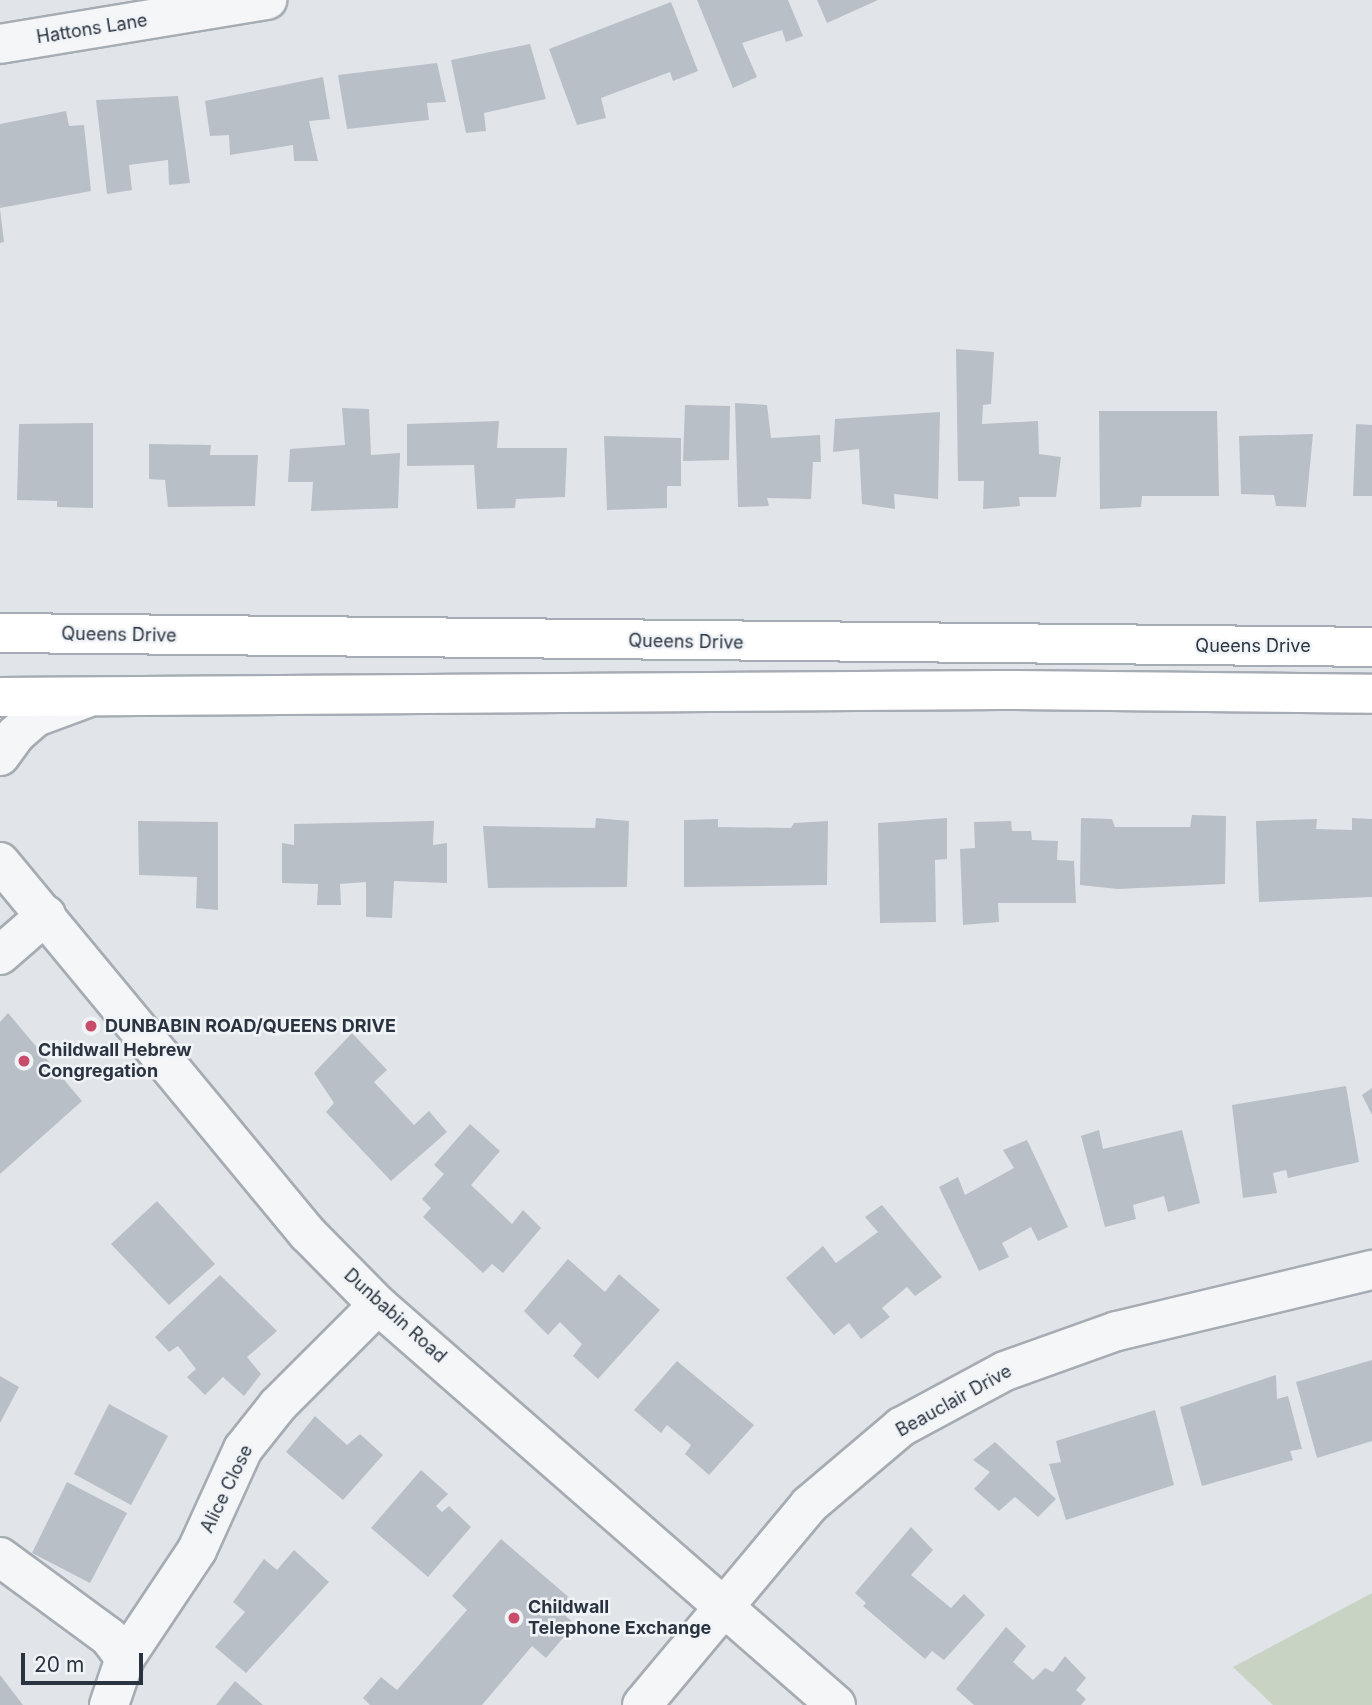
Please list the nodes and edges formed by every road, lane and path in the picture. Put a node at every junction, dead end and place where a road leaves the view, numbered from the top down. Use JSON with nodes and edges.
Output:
{"nodes":[{"id":1,"x":267,"y":0,"type":"edge"},
{"id":2,"x":0,"y":44,"type":"edge"},
{"id":3,"x":0,"y":633,"type":"edge"},
{"id":4,"x":1372,"y":647,"type":"edge"},
{"id":5,"x":1372,"y":694,"type":"edge"},
{"id":6,"x":0,"y":697,"type":"edge"},
{"id":7,"x":89,"y":698,"type":"junction"},
{"id":8,"x":0,"y":756,"type":"edge"},
{"id":9,"x":3,"y":860,"type":"edge"},
{"id":10,"x":46,"y":915,"type":"junction"},
{"id":11,"x":0,"y":955,"type":"edge"},
{"id":12,"x":1372,"y":1270,"type":"edge"},
{"id":13,"x":378,"y":1305,"type":"junction"},
{"id":14,"x":0,"y":1557,"type":"edge"},
{"id":15,"x":721,"y":1606,"type":"junction"},
{"id":16,"x":125,"y":1658,"type":"junction"},
{"id":17,"x":109,"y":1705,"type":"edge"},
{"id":18,"x":642,"y":1705,"type":"edge"},
{"id":19,"x":836,"y":1705,"type":"edge"}],
"edges":[{"from":1,"to":2,"type":"street","name":"Hattons Lane"},
{"from":3,"to":4,"type":"highway","name":"Queens Drive"},
{"from":5,"to":7,"type":"highway"},
{"from":6,"to":7,"type":"highway"},
{"from":7,"to":8,"type":"street"},
{"from":9,"to":10,"type":"street","name":"Dunbabin Road"},
{"from":10,"to":11,"type":"street"},
{"from":10,"to":13,"type":"street","name":"Dunbabin Road"},
{"from":12,"to":15,"type":"street","name":"Beauclair Drive"},
{"from":13,"to":15,"type":"street","name":"Dunbabin Road"},
{"from":13,"to":16,"type":"street","name":"Alice Close"},
{"from":14,"to":16,"type":"street"},
{"from":15,"to":18,"type":"street","name":"Beauclair Drive"},
{"from":15,"to":19,"type":"street","name":"Dunbabin Road"},
{"from":16,"to":17,"type":"street","name":"Alice Close"}]}
